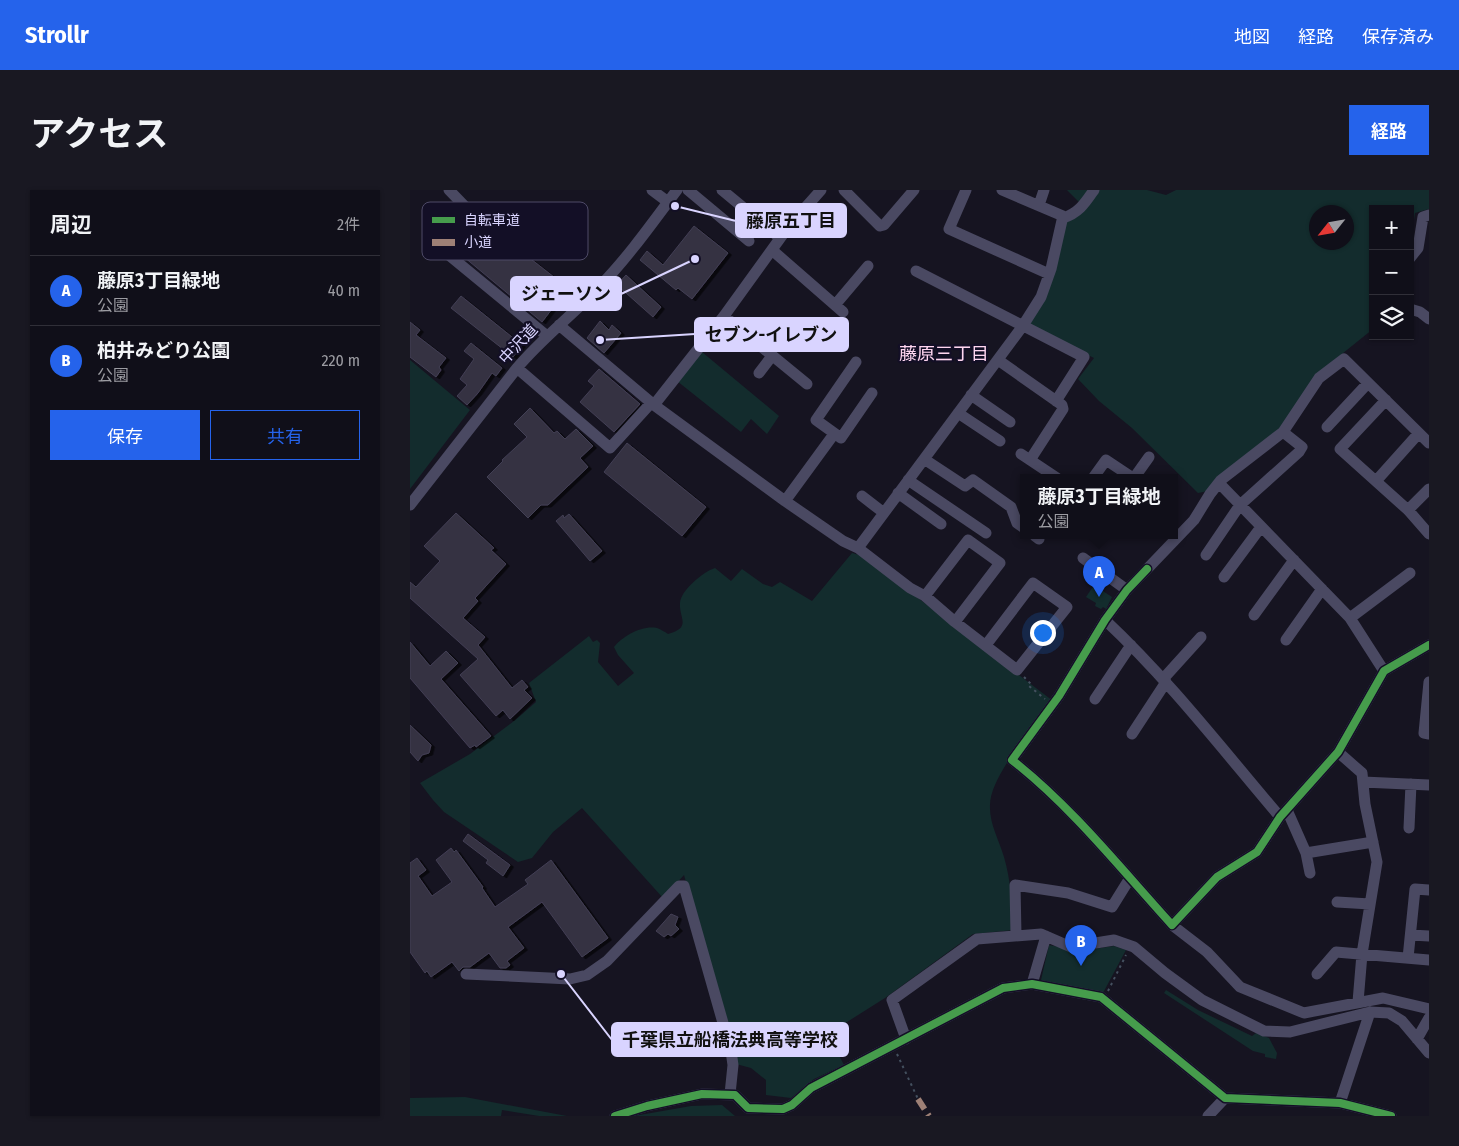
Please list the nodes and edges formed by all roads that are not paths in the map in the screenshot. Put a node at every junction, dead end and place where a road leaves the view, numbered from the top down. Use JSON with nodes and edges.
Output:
{"nodes":[{"id":1,"x":449,"y":190,"type":"edge"},
{"id":2,"x":652,"y":190,"type":"edge"},
{"id":3,"x":677,"y":190,"type":"edge"},
{"id":4,"x":688,"y":190,"type":"edge"},
{"id":5,"x":722,"y":190,"type":"edge"},
{"id":6,"x":821,"y":190,"type":"edge"},
{"id":7,"x":844,"y":190,"type":"edge"},
{"id":8,"x":914,"y":190,"type":"edge"},
{"id":9,"x":966,"y":190,"type":"edge"},
{"id":10,"x":1002,"y":190,"type":"edge"},
{"id":11,"x":1044,"y":190,"type":"edge"},
{"id":12,"x":1094,"y":190,"type":"edge"},
{"id":13,"x":461,"y":202,"type":"edge"},
{"id":14,"x":668,"y":202,"type":"junction"},
{"id":15,"x":1039,"y":204,"type":"junction"},
{"id":16,"x":1429,"y":215,"type":"edge"},
{"id":17,"x":1068,"y":217,"type":"junction"},
{"id":18,"x":780,"y":238,"type":"junction"},
{"id":19,"x":748,"y":241,"type":"dead end"},
{"id":20,"x":772,"y":250,"type":"junction"},
{"id":21,"x":1414,"y":253,"type":"edge"},
{"id":22,"x":455,"y":260,"type":"edge"},
{"id":23,"x":868,"y":266,"type":"dead end"},
{"id":24,"x":916,"y":271,"type":"dead end"},
{"id":25,"x":1049,"y":274,"type":"junction"},
{"id":26,"x":1414,"y":310,"type":"edge"},
{"id":27,"x":724,"y":316,"type":"junction"},
{"id":28,"x":1429,"y":319,"type":"edge"},
{"id":29,"x":559,"y":325,"type":"junction"},
{"id":30,"x":1022,"y":326,"type":"junction"},
{"id":31,"x":709,"y":335,"type":"junction"},
{"id":32,"x":547,"y":336,"type":"junction"},
{"id":33,"x":724,"y":346,"type":"dead end"},
{"id":34,"x":772,"y":356,"type":"junction"},
{"id":35,"x":998,"y":360,"type":"junction"},
{"id":36,"x":856,"y":362,"type":"dead end"},
{"id":37,"x":517,"y":368,"type":"junction"},
{"id":38,"x":759,"y":373,"type":"dead end"},
{"id":39,"x":1368,"y":383,"type":"junction"},
{"id":40,"x":807,"y":384,"type":"dead end"},
{"id":41,"x":872,"y":393,"type":"dead end"},
{"id":42,"x":971,"y":395,"type":"junction"},
{"id":43,"x":1386,"y":400,"type":"junction"},
{"id":44,"x":1056,"y":401,"type":"junction"},
{"id":45,"x":652,"y":404,"type":"junction"},
{"id":46,"x":958,"y":413,"type":"junction"},
{"id":47,"x":1010,"y":422,"type":"dead end"},
{"id":48,"x":1328,"y":427,"type":"dead end"},
{"id":49,"x":1282,"y":432,"type":"junction"},
{"id":50,"x":1419,"y":433,"type":"junction"},
{"id":51,"x":834,"y":434,"type":"junction"},
{"id":52,"x":1000,"y":442,"type":"dead end"},
{"id":53,"x":1429,"y":443,"type":"edge"},
{"id":54,"x":1149,"y":457,"type":"dead end"},
{"id":55,"x":924,"y":459,"type":"junction"},
{"id":56,"x":1051,"y":474,"type":"edge"},
{"id":57,"x":1095,"y":474,"type":"edge"},
{"id":58,"x":1127,"y":474,"type":"edge"},
{"id":59,"x":1136,"y":474,"type":"edge"},
{"id":60,"x":908,"y":480,"type":"junction"},
{"id":61,"x":1376,"y":481,"type":"junction"},
{"id":62,"x":1219,"y":482,"type":"junction"},
{"id":63,"x":1429,"y":489,"type":"edge"},
{"id":64,"x":898,"y":494,"type":"junction"},
{"id":65,"x":862,"y":496,"type":"dead end"},
{"id":66,"x":785,"y":501,"type":"junction"},
{"id":67,"x":410,"y":505,"type":"edge"},
{"id":68,"x":1240,"y":505,"type":"junction"},
{"id":69,"x":1408,"y":510,"type":"junction"},
{"id":70,"x":884,"y":513,"type":"junction"},
{"id":71,"x":941,"y":524,"type":"dead end"},
{"id":72,"x":1020,"y":525,"type":"edge"},
{"id":73,"x":1261,"y":527,"type":"junction"},
{"id":74,"x":986,"y":533,"type":"dead end"},
{"id":75,"x":1429,"y":534,"type":"edge"},
{"id":76,"x":1178,"y":537,"type":"edge"},
{"id":77,"x":1176,"y":539,"type":"edge"},
{"id":78,"x":858,"y":548,"type":"junction"},
{"id":79,"x":1206,"y":555,"type":"dead end"},
{"id":80,"x":1082,"y":558,"type":"dead end"},
{"id":81,"x":1294,"y":560,"type":"junction"},
{"id":82,"x":1410,"y":573,"type":"dead end"},
{"id":83,"x":1224,"y":577,"type":"dead end"},
{"id":84,"x":1322,"y":589,"type":"junction"},
{"id":85,"x":1127,"y":590,"type":"junction"},
{"id":86,"x":925,"y":596,"type":"junction"},
{"id":87,"x":1254,"y":615,"type":"dead end"},
{"id":88,"x":1350,"y":618,"type":"junction"},
{"id":89,"x":1105,"y":620,"type":"junction"},
{"id":90,"x":955,"y":622,"type":"junction"},
{"id":91,"x":1201,"y":637,"type":"dead end"},
{"id":92,"x":1286,"y":640,"type":"dead end"},
{"id":93,"x":1131,"y":644,"type":"junction"},
{"id":94,"x":1429,"y":645,"type":"edge"},
{"id":95,"x":986,"y":646,"type":"junction"},
{"id":96,"x":1384,"y":671,"type":"junction"},
{"id":97,"x":1164,"y":681,"type":"junction"},
{"id":98,"x":1429,"y":682,"type":"edge"},
{"id":99,"x":1095,"y":699,"type":"dead end"},
{"id":100,"x":1132,"y":734,"type":"dead end"},
{"id":101,"x":1429,"y":734,"type":"edge"},
{"id":102,"x":1338,"y":752,"type":"junction"},
{"id":103,"x":1363,"y":782,"type":"junction"},
{"id":104,"x":1411,"y":784,"type":"junction"},
{"id":105,"x":1429,"y":785,"type":"edge"},
{"id":106,"x":1283,"y":814,"type":"junction"},
{"id":107,"x":1408,"y":828,"type":"dead end"},
{"id":108,"x":1373,"y":842,"type":"junction"},
{"id":109,"x":1306,"y":853,"type":"junction"},
{"id":110,"x":1310,"y":873,"type":"dead end"},
{"id":111,"x":1130,"y":878,"type":"junction"},
{"id":112,"x":1429,"y":890,"type":"edge"},
{"id":113,"x":1336,"y":902,"type":"dead end"},
{"id":114,"x":1370,"y":904,"type":"junction"},
{"id":115,"x":1172,"y":925,"type":"junction"},
{"id":116,"x":1411,"y":935,"type":"junction"},
{"id":117,"x":1016,"y":936,"type":"junction"},
{"id":118,"x":1046,"y":936,"type":"junction"},
{"id":119,"x":1429,"y":936,"type":"edge"},
{"id":120,"x":1362,"y":954,"type":"junction"},
{"id":121,"x":1408,"y":958,"type":"junction"},
{"id":122,"x":1429,"y":960,"type":"edge"},
{"id":123,"x":466,"y":974,"type":"dead end"},
{"id":124,"x":1317,"y":974,"type":"dead end"},
{"id":125,"x":1032,"y":984,"type":"junction"},
{"id":126,"x":1358,"y":1002,"type":"junction"},
{"id":127,"x":1429,"y":1009,"type":"edge"},
{"id":128,"x":1370,"y":1012,"type":"junction"},
{"id":129,"x":1429,"y":1018,"type":"edge"},
{"id":130,"x":906,"y":1039,"type":"junction"},
{"id":131,"x":1418,"y":1039,"type":"junction"},
{"id":132,"x":1429,"y":1053,"type":"edge"},
{"id":133,"x":730,"y":1094,"type":"junction"},
{"id":134,"x":1225,"y":1098,"type":"junction"},
{"id":135,"x":1340,"y":1103,"type":"junction"},
{"id":136,"x":791,"y":1111,"type":"edge"},
{"id":137,"x":615,"y":1116,"type":"edge"},
{"id":138,"x":1208,"y":1116,"type":"edge"},
{"id":139,"x":1391,"y":1116,"type":"edge"}],
"edges":[{"from":1,"to":13,"type":"street"},
{"from":2,"to":14,"type":"street"},
{"from":3,"to":14,"type":"street","name":"中沢道"},
{"from":4,"to":19,"type":"street"},
{"from":5,"to":18,"type":"street"},
{"from":6,"to":18,"type":"street"},
{"from":7,"to":8,"type":"street"},
{"from":9,"to":25,"type":"street"},
{"from":10,"to":15,"type":"street"},
{"from":11,"to":15,"type":"street"},
{"from":12,"to":17,"type":"street"},
{"from":14,"to":29,"type":"street","name":"中沢道"},
{"from":15,"to":17,"type":"street"},
{"from":16,"to":21,"type":"street"},
{"from":17,"to":25,"type":"street"},
{"from":18,"to":20,"type":"street"},
{"from":20,"to":23,"type":"street"},
{"from":20,"to":27,"type":"street"},
{"from":22,"to":32,"type":"street"},
{"from":24,"to":30,"type":"street"},
{"from":25,"to":30,"type":"street"},
{"from":26,"to":28,"type":"street"},
{"from":27,"to":31,"type":"street"},
{"from":27,"to":34,"type":"street"},
{"from":29,"to":32,"type":"street","name":"中沢道"},
{"from":29,"to":45,"type":"street"},
{"from":30,"to":35,"type":"street"},
{"from":30,"to":44,"type":"street"},
{"from":31,"to":33,"type":"street"},
{"from":31,"to":45,"type":"street"},
{"from":32,"to":37,"type":"street","name":"中沢道"},
{"from":34,"to":38,"type":"street"},
{"from":34,"to":40,"type":"street"},
{"from":35,"to":42,"type":"street"},
{"from":35,"to":44,"type":"street"},
{"from":36,"to":51,"type":"street"},
{"from":37,"to":45,"type":"street"},
{"from":37,"to":67,"type":"street","name":"中沢道"},
{"from":39,"to":43,"type":"street"},
{"from":39,"to":48,"type":"street"},
{"from":39,"to":49,"type":"street"},
{"from":41,"to":51,"type":"street"},
{"from":42,"to":46,"type":"street"},
{"from":42,"to":47,"type":"street"},
{"from":43,"to":50,"type":"street"},
{"from":43,"to":61,"type":"street"},
{"from":44,"to":56,"type":"street"},
{"from":45,"to":66,"type":"street"},
{"from":46,"to":52,"type":"street"},
{"from":46,"to":55,"type":"street"},
{"from":49,"to":62,"type":"street"},
{"from":49,"to":68,"type":"street"},
{"from":50,"to":53,"type":"street"},
{"from":50,"to":61,"type":"street"},
{"from":51,"to":66,"type":"street"},
{"from":54,"to":59,"type":"street"},
{"from":55,"to":60,"type":"street"},
{"from":55,"to":72,"type":"street"},
{"from":57,"to":58,"type":"street"},
{"from":60,"to":64,"type":"street"},
{"from":60,"to":74,"type":"street"},
{"from":61,"to":69,"type":"street"},
{"from":62,"to":68,"type":"street"},
{"from":62,"to":76,"type":"street"},
{"from":63,"to":69,"type":"street"},
{"from":64,"to":70,"type":"street"},
{"from":64,"to":71,"type":"street"},
{"from":65,"to":70,"type":"street"},
{"from":66,"to":78,"type":"street"},
{"from":68,"to":73,"type":"street"},
{"from":68,"to":79,"type":"street"},
{"from":69,"to":75,"type":"street"},
{"from":70,"to":78,"type":"street"},
{"from":73,"to":81,"type":"street"},
{"from":73,"to":83,"type":"street"},
{"from":77,"to":85,"type":"street"},
{"from":78,"to":86,"type":"street"},
{"from":80,"to":85,"type":"street"},
{"from":81,"to":84,"type":"street"},
{"from":81,"to":87,"type":"street"},
{"from":82,"to":88,"type":"street"},
{"from":84,"to":88,"type":"street"},
{"from":84,"to":92,"type":"street"},
{"from":85,"to":89,"type":"street"},
{"from":86,"to":90,"type":"street"},
{"from":86,"to":90,"type":"street"},
{"from":88,"to":96,"type":"street"},
{"from":89,"to":93,"type":"street"},
{"from":89,"to":111,"type":"street"},
{"from":90,"to":95,"type":"street"},
{"from":91,"to":97,"type":"street"},
{"from":93,"to":97,"type":"street"},
{"from":93,"to":99,"type":"street"},
{"from":94,"to":96,"type":"street"},
{"from":95,"to":95,"type":"street"},
{"from":96,"to":102,"type":"street"},
{"from":97,"to":100,"type":"street"},
{"from":97,"to":106,"type":"street"},
{"from":98,"to":101,"type":"street"},
{"from":102,"to":103,"type":"street"},
{"from":102,"to":106,"type":"street"},
{"from":103,"to":104,"type":"street"},
{"from":103,"to":108,"type":"street"},
{"from":104,"to":105,"type":"street"},
{"from":104,"to":107,"type":"street"},
{"from":106,"to":109,"type":"street"},
{"from":106,"to":115,"type":"street"},
{"from":108,"to":109,"type":"street"},
{"from":108,"to":114,"type":"street"},
{"from":109,"to":110,"type":"street"},
{"from":111,"to":115,"type":"street"},
{"from":111,"to":117,"type":"street"},
{"from":112,"to":116,"type":"street"},
{"from":113,"to":114,"type":"street"},
{"from":114,"to":120,"type":"street"},
{"from":115,"to":126,"type":"street"},
{"from":116,"to":119,"type":"street"},
{"from":116,"to":121,"type":"street"},
{"from":117,"to":118,"type":"street"},
{"from":117,"to":130,"type":"street"},
{"from":118,"to":125,"type":"street"},
{"from":118,"to":128,"type":"street"},
{"from":120,"to":121,"type":"street"},
{"from":120,"to":124,"type":"street"},
{"from":120,"to":126,"type":"street"},
{"from":121,"to":122,"type":"street"},
{"from":123,"to":133,"type":"street"},
{"from":125,"to":130,"type":"street"},
{"from":125,"to":134,"type":"street"},
{"from":126,"to":127,"type":"street"},
{"from":128,"to":131,"type":"street"},
{"from":128,"to":135,"type":"street"},
{"from":129,"to":131,"type":"street"},
{"from":130,"to":136,"type":"street"},
{"from":131,"to":132,"type":"street"},
{"from":133,"to":136,"type":"street"},
{"from":133,"to":137,"type":"street"},
{"from":134,"to":135,"type":"street"},
{"from":134,"to":138,"type":"street"},
{"from":135,"to":139,"type":"street"}]}
